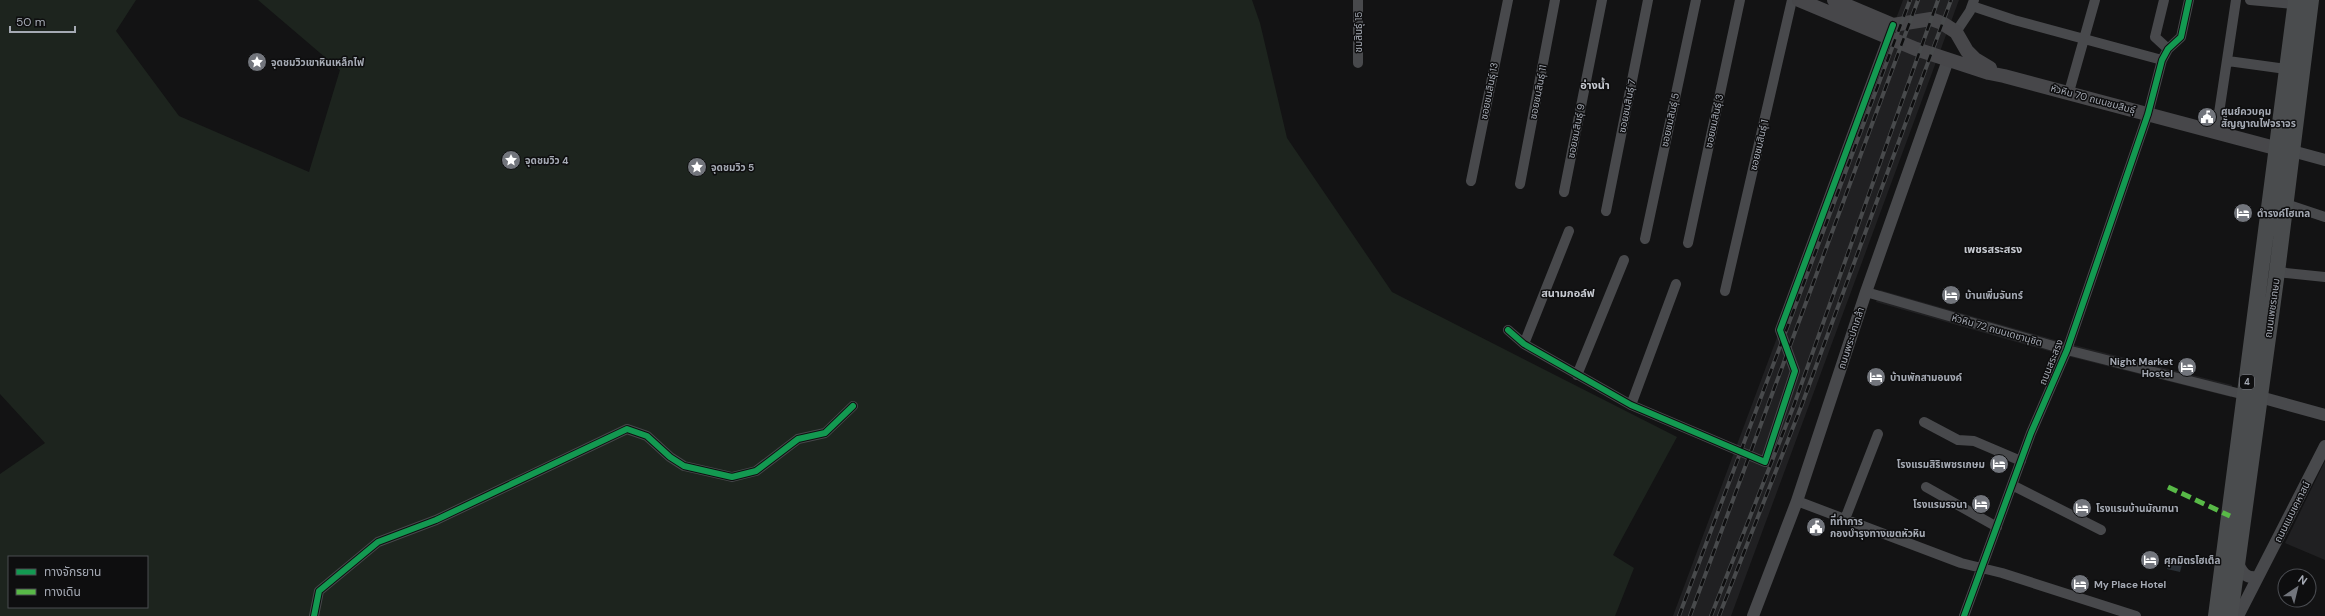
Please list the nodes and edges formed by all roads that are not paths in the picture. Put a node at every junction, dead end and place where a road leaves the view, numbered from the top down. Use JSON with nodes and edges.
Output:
{"nodes":[{"id":1,"x":1358,"y":0,"type":"edge"},
{"id":2,"x":1508,"y":0,"type":"edge"},
{"id":3,"x":1555,"y":0,"type":"edge"},
{"id":4,"x":1602,"y":0,"type":"edge"},
{"id":5,"x":1648,"y":0,"type":"edge"},
{"id":6,"x":1696,"y":0,"type":"edge"},
{"id":7,"x":1740,"y":0,"type":"edge"},
{"id":8,"x":1792,"y":0,"type":"edge"},
{"id":9,"x":1799,"y":0,"type":"edge"},
{"id":10,"x":1834,"y":0,"type":"edge"},
{"id":11,"x":2095,"y":0,"type":"edge"},
{"id":12,"x":2164,"y":0,"type":"edge"},
{"id":13,"x":2189,"y":0,"type":"edge"},
{"id":14,"x":2236,"y":0,"type":"edge"},
{"id":15,"x":2250,"y":0,"type":"edge"},
{"id":16,"x":2311,"y":0,"type":"edge"},
{"id":17,"x":2295,"y":2,"type":"edge"},
{"id":18,"x":1973,"y":3,"type":"edge"},
{"id":19,"x":1920,"y":21,"type":"junction"},
{"id":20,"x":1890,"y":31,"type":"junction"},
{"id":21,"x":1958,"y":35,"type":"junction"},
{"id":22,"x":2084,"y":40,"type":"junction"},
{"id":23,"x":1916,"y":48,"type":"junction"},
{"id":24,"x":2168,"y":49,"type":"junction"},
{"id":25,"x":1948,"y":60,"type":"junction"},
{"id":26,"x":2162,"y":60,"type":"junction"},
{"id":27,"x":2228,"y":61,"type":"junction"},
{"id":28,"x":1358,"y":63,"type":"dead end"},
{"id":29,"x":2286,"y":69,"type":"junction"},
{"id":30,"x":2004,"y":76,"type":"junction"},
{"id":31,"x":2069,"y":92,"type":"junction"},
{"id":32,"x":2148,"y":114,"type":"junction"},
{"id":33,"x":2216,"y":133,"type":"junction"},
{"id":34,"x":2275,"y":148,"type":"junction"},
{"id":35,"x":2292,"y":151,"type":"junction"},
{"id":36,"x":2325,"y":160,"type":"edge"},
{"id":37,"x":1471,"y":181,"type":"dead end"},
{"id":38,"x":1520,"y":184,"type":"dead end"},
{"id":39,"x":1564,"y":192,"type":"dead end"},
{"id":40,"x":2286,"y":204,"type":"junction"},
{"id":41,"x":1606,"y":211,"type":"dead end"},
{"id":42,"x":2325,"y":217,"type":"edge"},
{"id":43,"x":1569,"y":231,"type":"dead end"},
{"id":44,"x":1645,"y":239,"type":"dead end"},
{"id":45,"x":1688,"y":243,"type":"dead end"},
{"id":46,"x":1624,"y":260,"type":"dead end"},
{"id":47,"x":2277,"y":272,"type":"junction"},
{"id":48,"x":2325,"y":277,"type":"edge"},
{"id":49,"x":1676,"y":284,"type":"dead end"},
{"id":50,"x":1725,"y":291,"type":"dead end"},
{"id":51,"x":1866,"y":292,"type":"junction"},
{"id":52,"x":1508,"y":330,"type":"dead end"},
{"id":53,"x":1524,"y":344,"type":"junction"},
{"id":54,"x":2067,"y":350,"type":"junction"},
{"id":55,"x":1577,"y":375,"type":"junction"},
{"id":56,"x":2253,"y":396,"type":"junction"},
{"id":57,"x":1631,"y":405,"type":"junction"},
{"id":58,"x":853,"y":406,"type":"dead end"},
{"id":59,"x":2325,"y":415,"type":"edge"},
{"id":60,"x":1924,"y":422,"type":"dead end"},
{"id":61,"x":1878,"y":434,"type":"dead end"},
{"id":62,"x":2325,"y":446,"type":"edge"},
{"id":63,"x":2021,"y":461,"type":"junction"},
{"id":64,"x":2012,"y":485,"type":"junction"},
{"id":65,"x":1926,"y":487,"type":"dead end"},
{"id":66,"x":1798,"y":501,"type":"junction"},
{"id":67,"x":1845,"y":519,"type":"junction"},
{"id":68,"x":1997,"y":527,"type":"junction"},
{"id":69,"x":2101,"y":530,"type":"dead end"},
{"id":70,"x":2237,"y":561,"type":"junction"},
{"id":71,"x":1982,"y":568,"type":"junction"},
{"id":72,"x":2258,"y":578,"type":"junction"},
{"id":73,"x":314,"y":616,"type":"edge"},
{"id":74,"x":1753,"y":616,"type":"edge"},
{"id":75,"x":1964,"y":616,"type":"edge"},
{"id":76,"x":2136,"y":616,"type":"edge"},
{"id":77,"x":2216,"y":616,"type":"edge"},
{"id":78,"x":2230,"y":616,"type":"edge"},
{"id":79,"x":2238,"y":616,"type":"edge"}],
"edges":[{"from":1,"to":28,"type":"street","name":"ชมสินธุ์ 15"},
{"from":2,"to":37,"type":"street","name":"ซอยชมสินธุ์ 13"},
{"from":3,"to":38,"type":"street","name":"ซอยชมสินธุ์ 11"},
{"from":4,"to":39,"type":"street","name":"ซอยชมสินธุ์ 9"},
{"from":5,"to":41,"type":"street","name":"ซอยชมสินธุ์ 7"},
{"from":6,"to":44,"type":"street","name":"ซอยชมสินธุ์ 5"},
{"from":7,"to":45,"type":"street","name":"ซอยชมสินธุ์ 3"},
{"from":8,"to":50,"type":"street","name":"ซอยชมสินธุ์ 1"},
{"from":9,"to":20,"type":"main road","name":"หัวหิน 70 ถนนชมสินธุ์"},
{"from":10,"to":20,"type":"main road","name":"หัวหิน 70 ถนนชมสินธุ์"},
{"from":11,"to":22,"type":"street"},
{"from":12,"to":24,"type":"street"},
{"from":13,"to":24,"type":"street","name":"ถนนสระสรง"},
{"from":14,"to":27,"type":"street"},
{"from":15,"to":17,"type":"street"},
{"from":16,"to":35,"type":"main road","name":"ถนนเพชรเกษม","number":"4"},
{"from":17,"to":29,"type":"main road","name":"ถนนเพชรเกษม","number":"4"},
{"from":18,"to":21,"type":"street"},
{"from":18,"to":22,"type":"street"},
{"from":19,"to":20,"type":"main road","name":"หัวหิน 70 ถนนชมสินธุ์"},
{"from":19,"to":21,"type":"main road","name":"หัวหิน 70 ถนนชมสินธุ์"},
{"from":19,"to":23,"type":"main road"},
{"from":20,"to":23,"type":"main road","name":"หัวหิน 70 ถนนชมสินธุ์"},
{"from":20,"to":57,"type":"street"},
{"from":21,"to":25,"type":"main road"},
{"from":21,"to":30,"type":"main road","name":"หัวหิน 70 ถนนชมสินธุ์"},
{"from":22,"to":26,"type":"street"},
{"from":22,"to":31,"type":"street"},
{"from":23,"to":25,"type":"main road","name":"หัวหิน 70 ถนนชมสินธุ์"},
{"from":24,"to":26,"type":"street","name":"ถนนสระสรง"},
{"from":25,"to":30,"type":"main road","name":"หัวหิน 70 ถนนชมสินธุ์"},
{"from":25,"to":51,"type":"street","name":"ถนนพระปกเกล้า"},
{"from":26,"to":32,"type":"street","name":"ถนนสระสรง"},
{"from":27,"to":29,"type":"street"},
{"from":27,"to":33,"type":"street"},
{"from":29,"to":34,"type":"main road","name":"ถนนเพชรเกษม","number":"4"},
{"from":30,"to":31,"type":"main road","name":"หัวหิน 70 ถนนชมสินธุ์"},
{"from":31,"to":32,"type":"main road","name":"หัวหิน 70 ถนนชมสินธุ์"},
{"from":32,"to":33,"type":"main road","name":"หัวหิน 70 ถนนชมสินธุ์"},
{"from":32,"to":54,"type":"street","name":"ถนนสระสรง"},
{"from":33,"to":34,"type":"main road","name":"หัวหิน 70 ถนนชมสินธุ์"},
{"from":34,"to":35,"type":"main road"},
{"from":34,"to":56,"type":"main road","name":"ถนนเพชรเกษม","number":"4"},
{"from":35,"to":36,"type":"street"},
{"from":35,"to":40,"type":"main road","name":"ถนนเพชรเกษม","number":"4"},
{"from":40,"to":42,"type":"street"},
{"from":40,"to":47,"type":"main road","name":"ถนนเพชรเกษม","number":"4"},
{"from":43,"to":53,"type":"street"},
{"from":46,"to":55,"type":"street"},
{"from":47,"to":48,"type":"street"},
{"from":47,"to":56,"type":"main road","name":"ถนนเพชรเกษม","number":"4"},
{"from":49,"to":57,"type":"street"},
{"from":51,"to":54,"type":"street","name":"หัวหิน 72 ถนนเดชานุชิต"},
{"from":51,"to":66,"type":"street","name":"ถนนพระปกเกล้า"},
{"from":52,"to":53,"type":"street"},
{"from":53,"to":55,"type":"street"},
{"from":54,"to":56,"type":"street","name":"หัวหิน 72 ถนนเดชานุชิต"},
{"from":54,"to":63,"type":"street","name":"ถนนสระสรง"},
{"from":55,"to":57,"type":"street"},
{"from":56,"to":59,"type":"street"},
{"from":56,"to":70,"type":"main road","name":"ถนนเพชรเกษม","number":"4"},
{"from":56,"to":77,"type":"main road","name":"ถนนเพชรเกษม","number":"4"},
{"from":58,"to":73,"type":"street"},
{"from":60,"to":63,"type":"street"},
{"from":61,"to":67,"type":"street"},
{"from":62,"to":72,"type":"street","name":"ถนนแนบเคหาสน์"},
{"from":63,"to":64,"type":"street","name":"ถนนสระสรง"},
{"from":64,"to":68,"type":"street","name":"ถนนสระสรง"},
{"from":64,"to":69,"type":"street"},
{"from":65,"to":68,"type":"street"},
{"from":66,"to":67,"type":"street"},
{"from":66,"to":74,"type":"street","name":"ถนนพระปกเกล้า"},
{"from":67,"to":71,"type":"street"},
{"from":68,"to":71,"type":"street","name":"ถนนสระสรง"},
{"from":70,"to":72,"type":"street"},
{"from":70,"to":78,"type":"main road","name":"ถนนเพชรเกษม","number":"4"},
{"from":71,"to":75,"type":"street","name":"ถนนสระสรง"},
{"from":71,"to":76,"type":"street"},
{"from":72,"to":79,"type":"street","name":"ถนนแนบเคหาสน์"}]}
